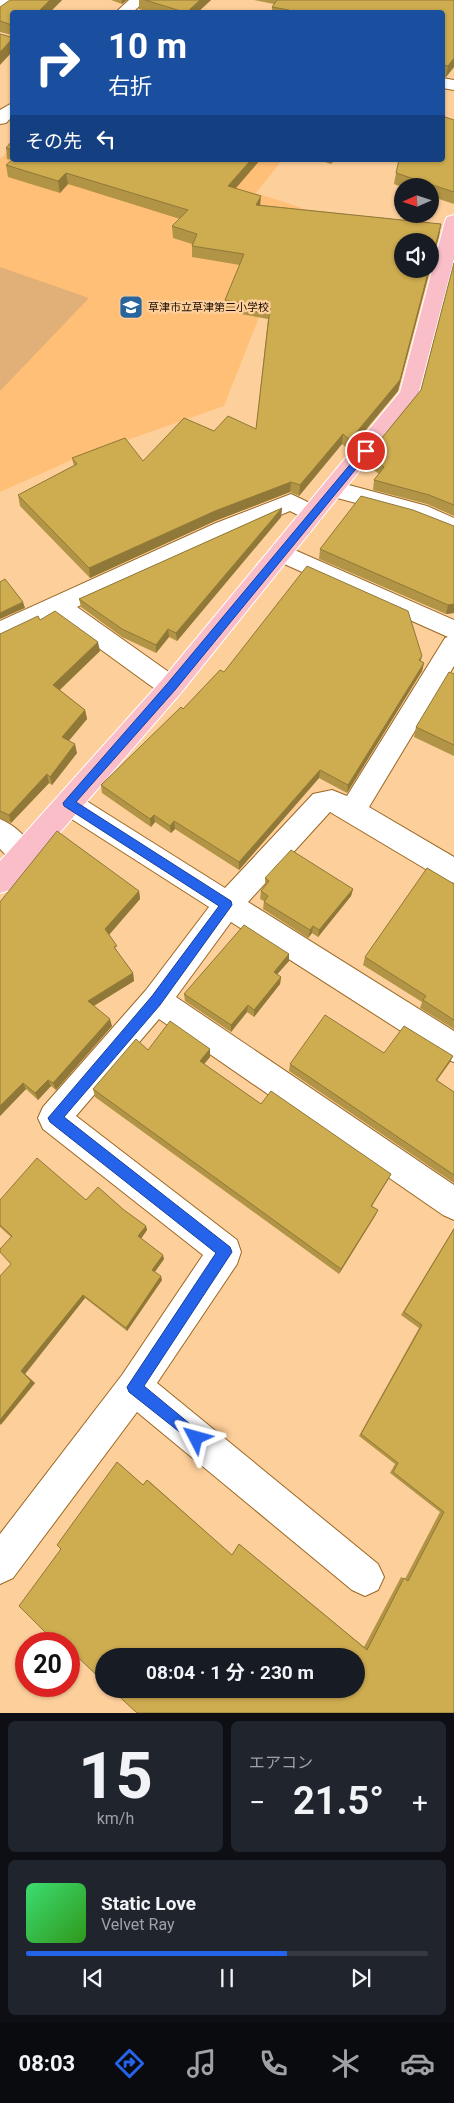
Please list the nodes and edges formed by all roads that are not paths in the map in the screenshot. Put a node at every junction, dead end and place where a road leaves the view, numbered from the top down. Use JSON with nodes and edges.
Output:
{"nodes":[{"id":1,"x":8,"y":0,"type":"edge"},
{"id":2,"x":138,"y":0,"type":"edge"},
{"id":3,"x":0,"y":5,"type":"edge"},
{"id":4,"x":126,"y":10,"type":"edge"},
{"id":5,"x":10,"y":110,"type":"edge"},
{"id":6,"x":0,"y":119,"type":"edge"},
{"id":7,"x":454,"y":221,"type":"edge"},
{"id":8,"x":334,"y":489,"type":"junction"},
{"id":9,"x":312,"y":514,"type":"junction"},
{"id":10,"x":454,"y":527,"type":"edge"},
{"id":11,"x":280,"y":553,"type":"junction"},
{"id":12,"x":58,"y":606,"type":"junction"},
{"id":13,"x":454,"y":630,"type":"edge"},
{"id":14,"x":0,"y":632,"type":"edge"},
{"id":15,"x":454,"y":645,"type":"edge"},
{"id":16,"x":171,"y":687,"type":"junction"},
{"id":17,"x":68,"y":803,"type":"junction"},
{"id":18,"x":352,"y":811,"type":"junction"},
{"id":19,"x":0,"y":831,"type":"edge"},
{"id":20,"x":22,"y":854,"type":"junction"},
{"id":21,"x":454,"y":872,"type":"edge"},
{"id":22,"x":0,"y":881,"type":"edge"},
{"id":23,"x":226,"y":905,"type":"junction"},
{"id":24,"x":156,"y":1000,"type":"junction"},
{"id":25,"x":454,"y":1048,"type":"edge"},
{"id":26,"x":454,"y":1204,"type":"edge"},
{"id":27,"x":134,"y":1387,"type":"junction"},
{"id":28,"x":0,"y":1565,"type":"edge"},
{"id":29,"x":366,"y":1577,"type":"dead end"}],
"edges":[{"from":1,"to":3,"type":"street"},
{"from":2,"to":4,"type":"street"},
{"from":5,"to":6,"type":"street"},
{"from":7,"to":8,"type":"main road"},
{"from":8,"to":9,"type":"main road"},
{"from":8,"to":10,"type":"street"},
{"from":9,"to":11,"type":"main road"},
{"from":9,"to":12,"type":"street"},
{"from":11,"to":13,"type":"street"},
{"from":11,"to":16,"type":"main road"},
{"from":12,"to":14,"type":"street"},
{"from":12,"to":16,"type":"street"},
{"from":15,"to":18,"type":"street"},
{"from":16,"to":17,"type":"main road"},
{"from":17,"to":20,"type":"main road"},
{"from":17,"to":23,"type":"street"},
{"from":18,"to":21,"type":"street"},
{"from":18,"to":23,"type":"street"},
{"from":19,"to":20,"type":"street"},
{"from":20,"to":22,"type":"main road"},
{"from":23,"to":24,"type":"street"},
{"from":23,"to":25,"type":"street"},
{"from":24,"to":26,"type":"street"},
{"from":24,"to":27,"type":"street"},
{"from":27,"to":28,"type":"street"},
{"from":27,"to":29,"type":"street"}]}
